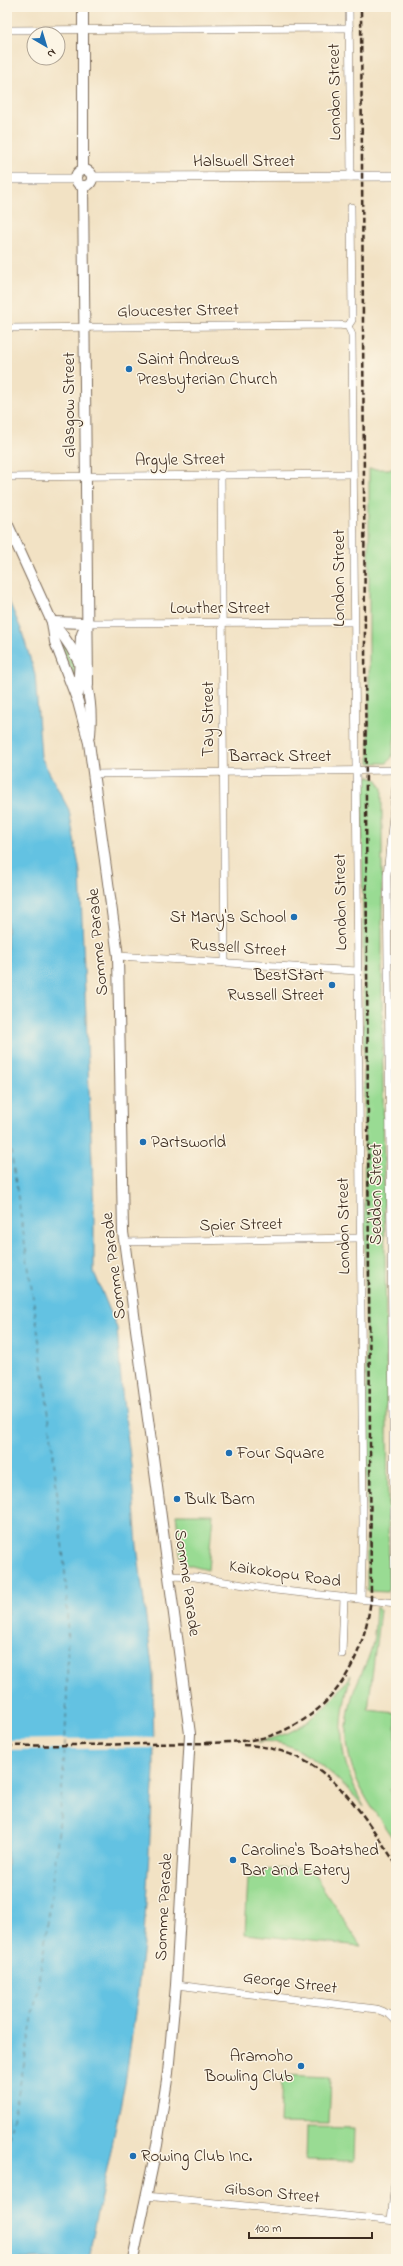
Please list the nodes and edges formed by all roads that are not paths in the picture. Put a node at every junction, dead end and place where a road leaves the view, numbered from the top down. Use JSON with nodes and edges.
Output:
{"nodes":[{"id":1,"x":83,"y":7,"type":"edge"},
{"id":2,"x":349,"y":7,"type":"edge"},
{"id":3,"x":350,"y":28,"type":"junction"},
{"id":4,"x":7,"y":30,"type":"edge"},
{"id":5,"x":83,"y":30,"type":"junction"},
{"id":6,"x":84,"y":170,"type":"junction"},
{"id":7,"x":351,"y":176,"type":"junction"},
{"id":8,"x":396,"y":176,"type":"edge"},
{"id":9,"x":92,"y":177,"type":"junction"},
{"id":10,"x":7,"y":179,"type":"edge"},
{"id":11,"x":75,"y":179,"type":"junction"},
{"id":12,"x":83,"y":187,"type":"junction"},
{"id":13,"x":351,"y":207,"type":"dead end"},
{"id":14,"x":348,"y":326,"type":"junction"},
{"id":15,"x":85,"y":327,"type":"junction"},
{"id":16,"x":7,"y":328,"type":"edge"},
{"id":17,"x":221,"y":474,"type":"junction"},
{"id":18,"x":353,"y":474,"type":"junction"},
{"id":19,"x":86,"y":476,"type":"junction"},
{"id":20,"x":7,"y":477,"type":"edge"},
{"id":21,"x":7,"y":523,"type":"edge"},
{"id":22,"x":52,"y":622,"type":"junction"},
{"id":23,"x":354,"y":622,"type":"junction"},
{"id":24,"x":86,"y":623,"type":"junction"},
{"id":25,"x":223,"y":623,"type":"junction"},
{"id":26,"x":78,"y":662,"type":"junction"},
{"id":27,"x":88,"y":685,"type":"junction"},
{"id":28,"x":78,"y":702,"type":"junction"},
{"id":29,"x":89,"y":743,"type":"junction"},
{"id":30,"x":355,"y":770,"type":"junction"},
{"id":31,"x":396,"y":770,"type":"edge"},
{"id":32,"x":224,"y":771,"type":"junction"},
{"id":33,"x":93,"y":774,"type":"junction"},
{"id":34,"x":396,"y":786,"type":"edge"},
{"id":35,"x":118,"y":956,"type":"junction"},
{"id":36,"x":225,"y":963,"type":"junction"},
{"id":37,"x":357,"y":971,"type":"junction"},
{"id":38,"x":393,"y":1062,"type":"edge"},
{"id":39,"x":359,"y":1238,"type":"junction"},
{"id":40,"x":394,"y":1240,"type":"edge"},
{"id":41,"x":124,"y":1242,"type":"junction"},
{"id":42,"x":170,"y":1576,"type":"junction"},
{"id":43,"x":344,"y":1597,"type":"junction"},
{"id":44,"x":361,"y":1598,"type":"junction"},
{"id":45,"x":396,"y":1603,"type":"edge"},
{"id":46,"x":342,"y":1654,"type":"dead end"},
{"id":47,"x":176,"y":1985,"type":"junction"},
{"id":48,"x":396,"y":2021,"type":"edge"},
{"id":49,"x":396,"y":2173,"type":"edge"},
{"id":50,"x":146,"y":2196,"type":"junction"},
{"id":51,"x":394,"y":2220,"type":"edge"},
{"id":52,"x":133,"y":2259,"type":"edge"}],
"edges":[{"from":1,"to":5,"type":"main road"},
{"from":2,"to":3,"type":"street","name":"London Street"},
{"from":3,"to":5,"type":"street"},
{"from":3,"to":7,"type":"street","name":"London Street"},
{"from":4,"to":5,"type":"street"},
{"from":5,"to":6,"type":"main road"},
{"from":6,"to":9,"type":"main road"},
{"from":6,"to":11,"type":"main road"},
{"from":7,"to":8,"type":"street","name":"Halswell Street"},
{"from":7,"to":9,"type":"street","name":"Halswell Street"},
{"from":9,"to":12,"type":"main road"},
{"from":10,"to":11,"type":"street"},
{"from":11,"to":12,"type":"main road"},
{"from":12,"to":15,"type":"main road","name":"Glasgow Street"},
{"from":13,"to":14,"type":"street","name":"London Street"},
{"from":14,"to":15,"type":"street","name":"Gloucester Street"},
{"from":14,"to":18,"type":"street","name":"London Street"},
{"from":15,"to":16,"type":"street","name":"Gloucester Street"},
{"from":15,"to":19,"type":"main road","name":"Glasgow Street"},
{"from":17,"to":18,"type":"street","name":"Argyle Street"},
{"from":17,"to":19,"type":"street","name":"Argyle Street"},
{"from":17,"to":25,"type":"street","name":"Tay Street"},
{"from":18,"to":23,"type":"street","name":"London Street"},
{"from":19,"to":20,"type":"street","name":"Argyle Street"},
{"from":19,"to":24,"type":"main road","name":"Glasgow Street"},
{"from":21,"to":22,"type":"main road","name":"Somme Parade"},
{"from":22,"to":24,"type":"main road"},
{"from":22,"to":26,"type":"main road","name":"Somme Parade"},
{"from":22,"to":28,"type":"main road","name":"Somme Parade"},
{"from":23,"to":25,"type":"street","name":"Lowther Street"},
{"from":23,"to":30,"type":"street","name":"London Street"},
{"from":24,"to":25,"type":"street","name":"Lowther Street"},
{"from":24,"to":26,"type":"main road","name":"Glasgow Street"},
{"from":24,"to":27,"type":"main road","name":"Glasgow Street"},
{"from":25,"to":32,"type":"street","name":"Tay Street"},
{"from":26,"to":27,"type":"main road","name":"Somme Parade"},
{"from":26,"to":28,"type":"main road","name":"Glasgow Street"},
{"from":27,"to":29,"type":"main road","name":"Somme Parade"},
{"from":28,"to":29,"type":"main road","name":"Somme Parade"},
{"from":29,"to":33,"type":"main road","name":"Somme Parade"},
{"from":30,"to":31,"type":"street","name":"Barrack Street"},
{"from":30,"to":32,"type":"street","name":"Barrack Street"},
{"from":30,"to":37,"type":"street","name":"London Street"},
{"from":32,"to":33,"type":"street","name":"Barrack Street"},
{"from":32,"to":36,"type":"street","name":"Tay Street"},
{"from":33,"to":35,"type":"main road","name":"Somme Parade"},
{"from":34,"to":38,"type":"street","name":"Seddon Street"},
{"from":35,"to":36,"type":"street","name":"Russell Street"},
{"from":35,"to":41,"type":"main road","name":"Somme Parade"},
{"from":36,"to":37,"type":"street","name":"Russell Street"},
{"from":37,"to":39,"type":"street","name":"London Street"},
{"from":38,"to":40,"type":"street","name":"Seddon Street"},
{"from":39,"to":41,"type":"street","name":"Spier Street"},
{"from":39,"to":44,"type":"street","name":"London Street"},
{"from":40,"to":45,"type":"street","name":"Seddon Street"},
{"from":41,"to":42,"type":"main road","name":"Somme Parade"},
{"from":42,"to":43,"type":"street","name":"Kaikokopu Road"},
{"from":42,"to":47,"type":"main road","name":"Somme Parade"},
{"from":43,"to":44,"type":"street","name":"Kaikokopu Road"},
{"from":43,"to":46,"type":"street"},
{"from":44,"to":45,"type":"street","name":"Kaikokopu Road"},
{"from":47,"to":48,"type":"street","name":"George Street"},
{"from":47,"to":50,"type":"main road","name":"Somme Parade"},
{"from":49,"to":51,"type":"street"},
{"from":50,"to":51,"type":"street","name":"Gibson Street"},
{"from":50,"to":52,"type":"main road","name":"Somme Parade"}]}
